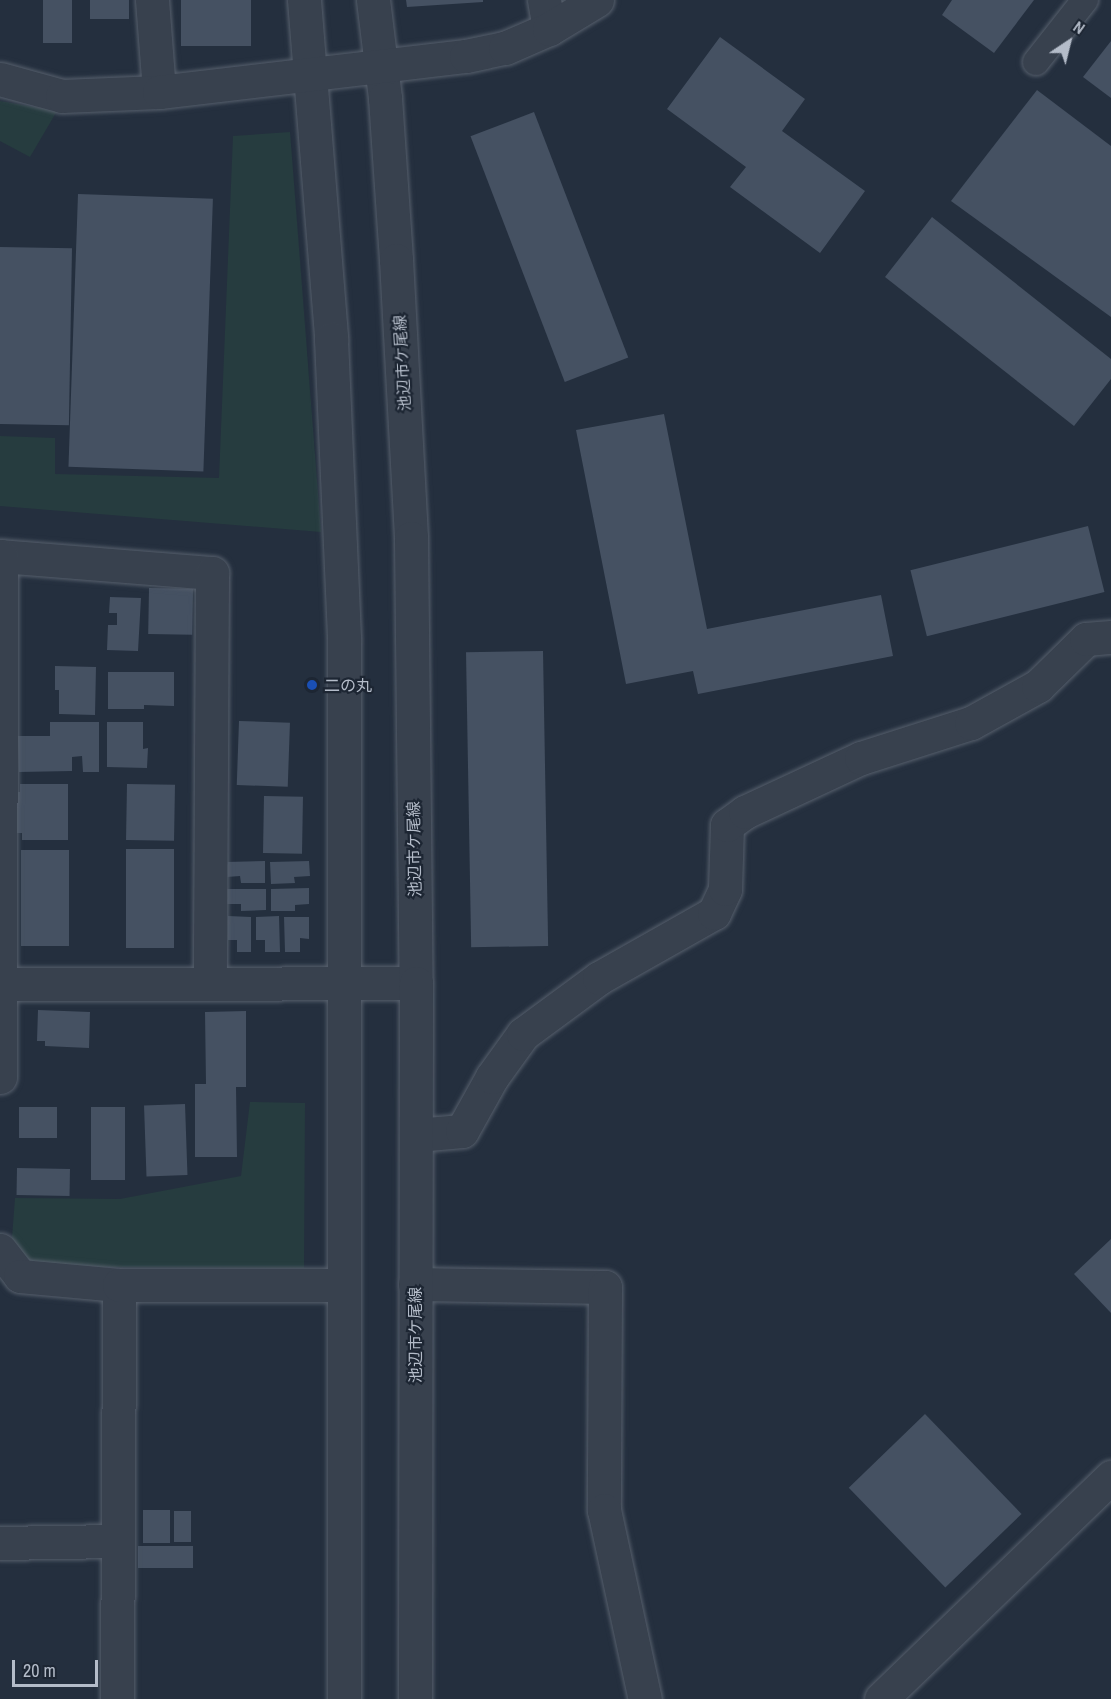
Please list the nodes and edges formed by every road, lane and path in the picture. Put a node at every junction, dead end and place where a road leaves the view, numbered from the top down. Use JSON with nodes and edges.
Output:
{"nodes":[{"id":1,"x":152,"y":0,"type":"edge"},
{"id":2,"x":304,"y":0,"type":"edge"},
{"id":3,"x":373,"y":0,"type":"edge"},
{"id":4,"x":597,"y":0,"type":"edge"},
{"id":5,"x":1085,"y":0,"type":"edge"},
{"id":6,"x":546,"y":15,"type":"edge"},
{"id":7,"x":1036,"y":62,"type":"dead end"},
{"id":8,"x":381,"y":67,"type":"junction"},
{"id":9,"x":311,"y":75,"type":"junction"},
{"id":10,"x":0,"y":79,"type":"edge"},
{"id":11,"x":159,"y":92,"type":"junction"},
{"id":12,"x":0,"y":556,"type":"edge"},
{"id":13,"x":1111,"y":637,"type":"edge"},
{"id":14,"x":210,"y":982,"type":"junction"},
{"id":15,"x":344,"y":983,"type":"junction"},
{"id":16,"x":416,"y":983,"type":"junction"},
{"id":17,"x":0,"y":984,"type":"edge"},
{"id":18,"x":0,"y":1077,"type":"edge"},
{"id":19,"x":416,"y":1136,"type":"junction"},
{"id":20,"x":0,"y":1250,"type":"edge"},
{"id":21,"x":415,"y":1284,"type":"junction"},
{"id":22,"x":119,"y":1285,"type":"junction"},
{"id":23,"x":344,"y":1285,"type":"junction"},
{"id":24,"x":1111,"y":1477,"type":"edge"},
{"id":25,"x":116,"y":1541,"type":"junction"},
{"id":26,"x":0,"y":1543,"type":"edge"},
{"id":27,"x":117,"y":1699,"type":"edge"},
{"id":28,"x":344,"y":1699,"type":"edge"},
{"id":29,"x":415,"y":1699,"type":"edge"},
{"id":30,"x":645,"y":1699,"type":"edge"},
{"id":31,"x":881,"y":1699,"type":"edge"}],
"edges":[{"from":1,"to":11,"type":"street"},
{"from":2,"to":9,"type":"street"},
{"from":3,"to":8,"type":"street","name":"池辺市ケ尾線"},
{"from":4,"to":6,"type":"street"},
{"from":5,"to":7,"type":"street"},
{"from":6,"to":8,"type":"street"},
{"from":8,"to":9,"type":"street"},
{"from":8,"to":16,"type":"street","name":"池辺市ケ尾線"},
{"from":9,"to":11,"type":"street"},
{"from":9,"to":15,"type":"street"},
{"from":10,"to":11,"type":"street"},
{"from":12,"to":14,"type":"street"},
{"from":12,"to":17,"type":"street"},
{"from":13,"to":19,"type":"street"},
{"from":14,"to":15,"type":"street"},
{"from":14,"to":17,"type":"street"},
{"from":15,"to":16,"type":"street"},
{"from":15,"to":23,"type":"street"},
{"from":16,"to":19,"type":"street","name":"池辺市ケ尾線"},
{"from":17,"to":18,"type":"street"},
{"from":19,"to":21,"type":"street","name":"池辺市ケ尾線"},
{"from":20,"to":22,"type":"street"},
{"from":21,"to":29,"type":"street","name":"池辺市ケ尾線"},
{"from":21,"to":30,"type":"street"},
{"from":22,"to":23,"type":"street"},
{"from":22,"to":25,"type":"street"},
{"from":23,"to":28,"type":"street"},
{"from":24,"to":31,"type":"street"},
{"from":25,"to":26,"type":"street"},
{"from":25,"to":27,"type":"street"}]}
